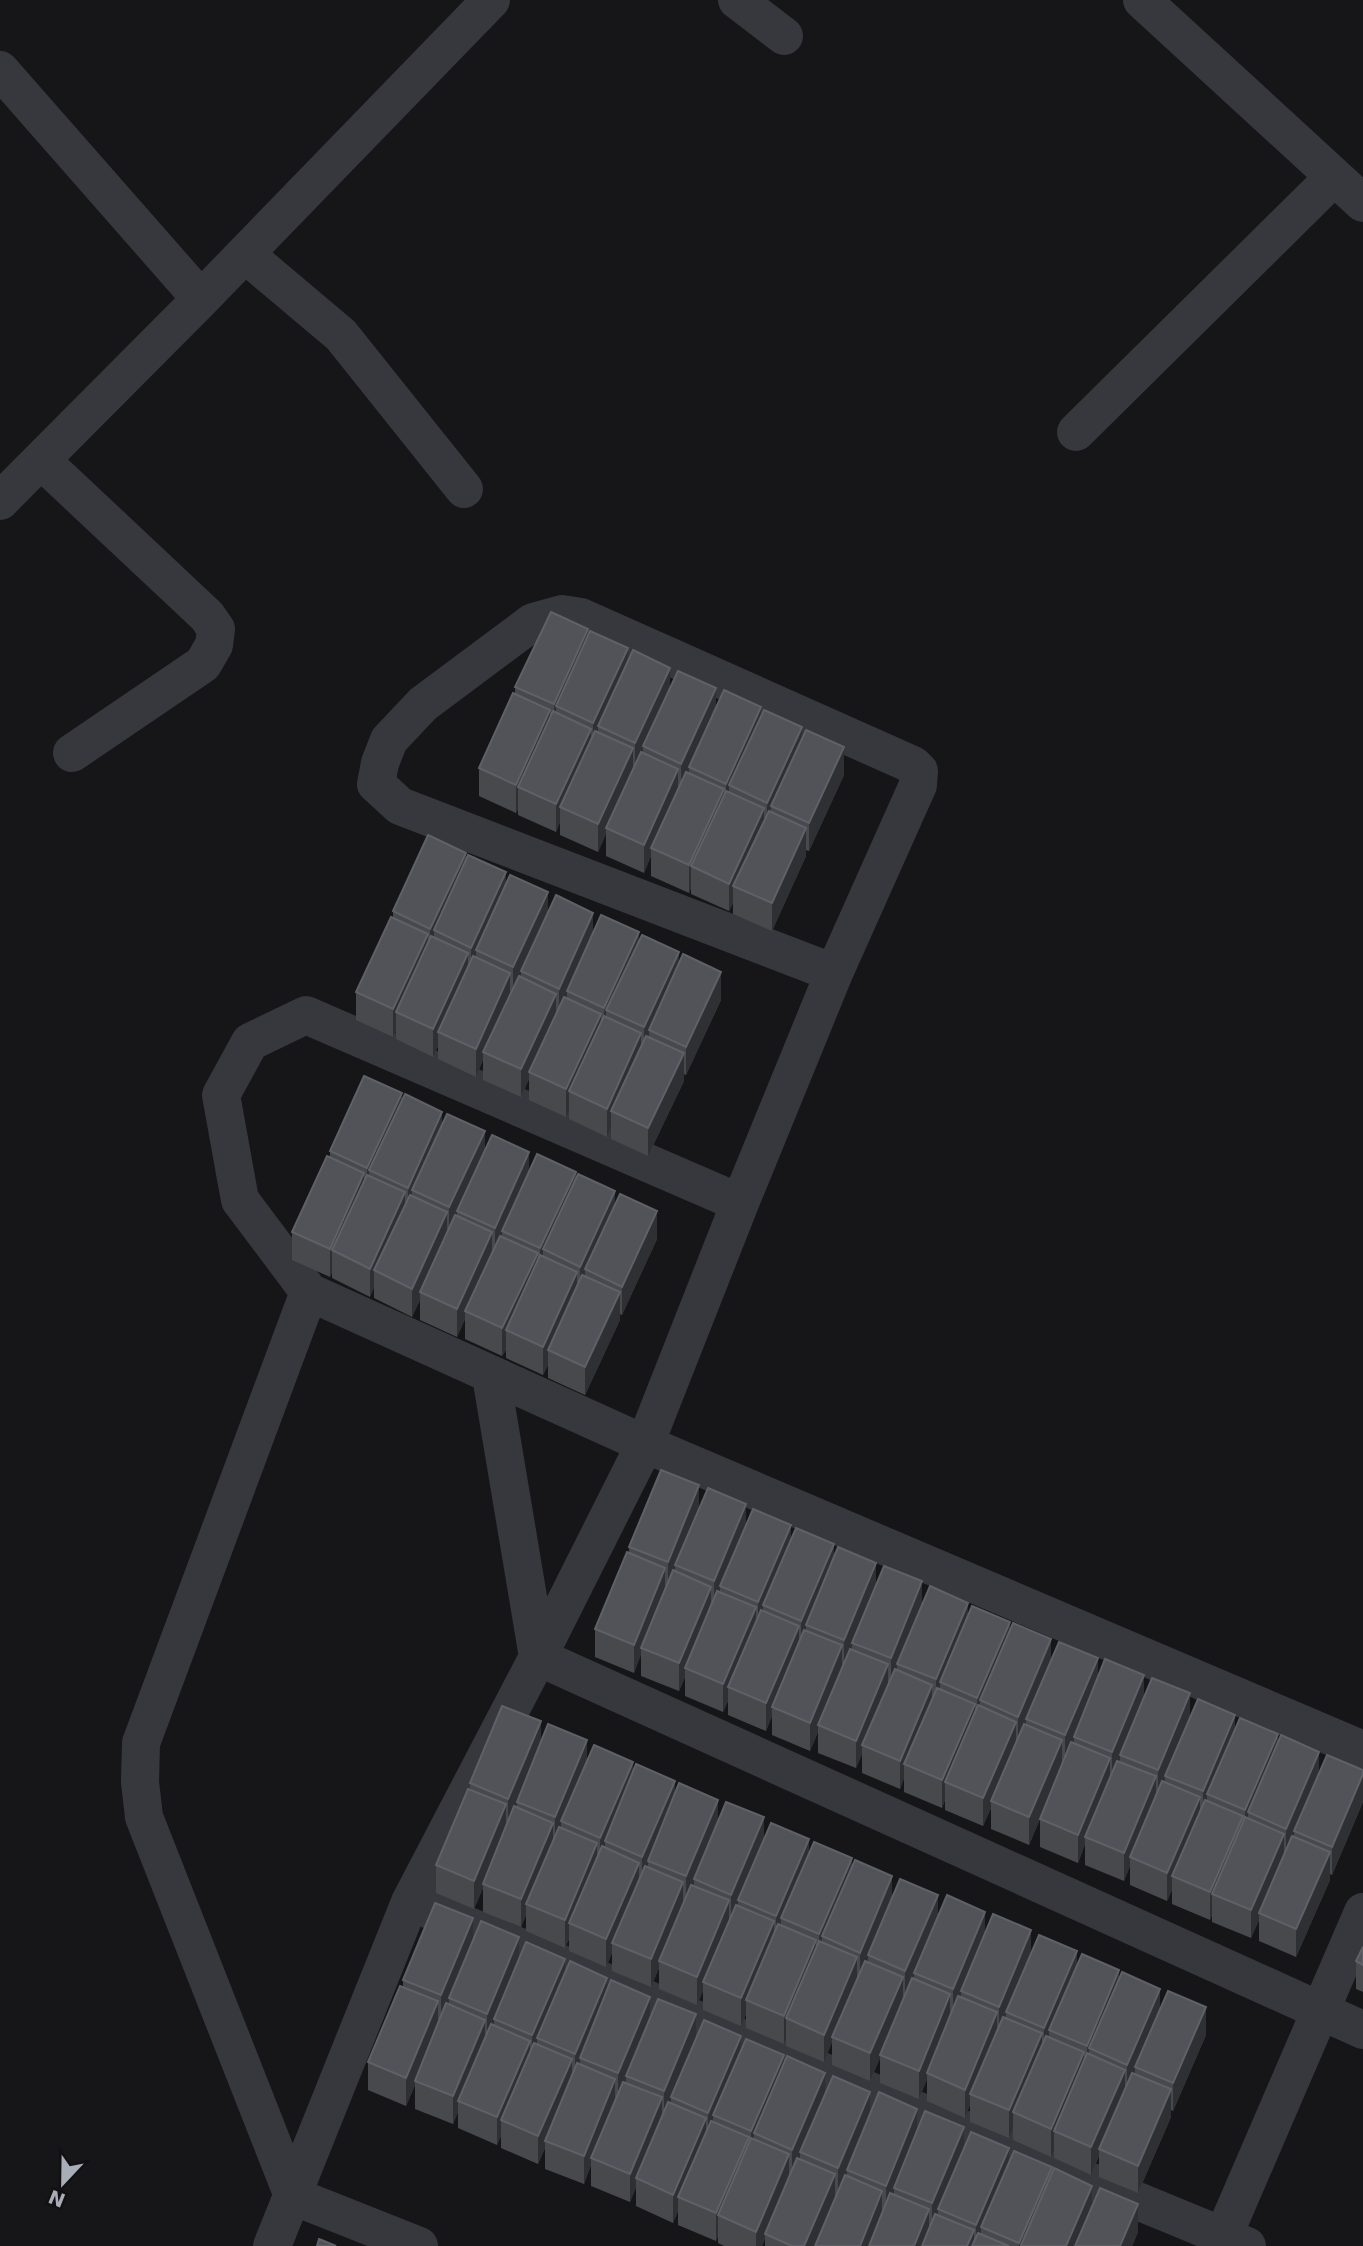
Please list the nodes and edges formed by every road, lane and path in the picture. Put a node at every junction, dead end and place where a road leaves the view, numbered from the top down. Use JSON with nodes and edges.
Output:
{"nodes":[{"id":1,"x":491,"y":0,"type":"edge"},
{"id":2,"x":737,"y":0,"type":"edge"},
{"id":3,"x":1142,"y":0,"type":"edge"},
{"id":4,"x":784,"y":36,"type":"dead end"},
{"id":5,"x":0,"y":70,"type":"edge"},
{"id":6,"x":1334,"y":177,"type":"junction"},
{"id":7,"x":1363,"y":203,"type":"edge"},
{"id":8,"x":245,"y":254,"type":"junction"},
{"id":9,"x":201,"y":299,"type":"junction"},
{"id":10,"x":1076,"y":432,"type":"dead end"},
{"id":11,"x":42,"y":461,"type":"junction"},
{"id":12,"x":464,"y":489,"type":"dead end"},
{"id":13,"x":0,"y":501,"type":"edge"},
{"id":14,"x":72,"y":753,"type":"dead end"},
{"id":15,"x":834,"y":974,"type":"junction"},
{"id":16,"x":740,"y":1203,"type":"junction"},
{"id":17,"x":309,"y":1293,"type":"junction"},
{"id":18,"x":491,"y":1376,"type":"junction"},
{"id":19,"x":645,"y":1444,"type":"junction"},
{"id":20,"x":538,"y":1657,"type":"junction"},
{"id":21,"x":1363,"y":1750,"type":"edge"},
{"id":22,"x":410,"y":1902,"type":"junction"},
{"id":23,"x":1363,"y":1912,"type":"edge"},
{"id":24,"x":1319,"y":2012,"type":"junction"},
{"id":25,"x":1363,"y":2031,"type":"edge"},
{"id":26,"x":293,"y":2196,"type":"junction"},
{"id":27,"x":1230,"y":2243,"type":"edge"},
{"id":28,"x":272,"y":2246,"type":"edge"},
{"id":29,"x":419,"y":2246,"type":"edge"}],
"edges":[{"from":1,"to":8,"type":"street"},
{"from":2,"to":4,"type":"street"},
{"from":3,"to":6,"type":"street"},
{"from":5,"to":9,"type":"street"},
{"from":6,"to":7,"type":"street"},
{"from":6,"to":10,"type":"street"},
{"from":8,"to":9,"type":"street"},
{"from":8,"to":12,"type":"street"},
{"from":9,"to":11,"type":"street"},
{"from":11,"to":13,"type":"street"},
{"from":11,"to":14,"type":"street"},
{"from":15,"to":15,"type":"street"},
{"from":15,"to":16,"type":"street"},
{"from":16,"to":17,"type":"street"},
{"from":16,"to":19,"type":"street"},
{"from":17,"to":18,"type":"street"},
{"from":17,"to":26,"type":"street"},
{"from":18,"to":19,"type":"street"},
{"from":18,"to":20,"type":"street"},
{"from":19,"to":20,"type":"street"},
{"from":19,"to":21,"type":"street"},
{"from":20,"to":22,"type":"street"},
{"from":20,"to":24,"type":"street"},
{"from":22,"to":26,"type":"street"},
{"from":22,"to":27,"type":"street"},
{"from":23,"to":24,"type":"street"},
{"from":24,"to":25,"type":"street"},
{"from":24,"to":27,"type":"street"},
{"from":26,"to":28,"type":"street"},
{"from":26,"to":29,"type":"street"}]}
